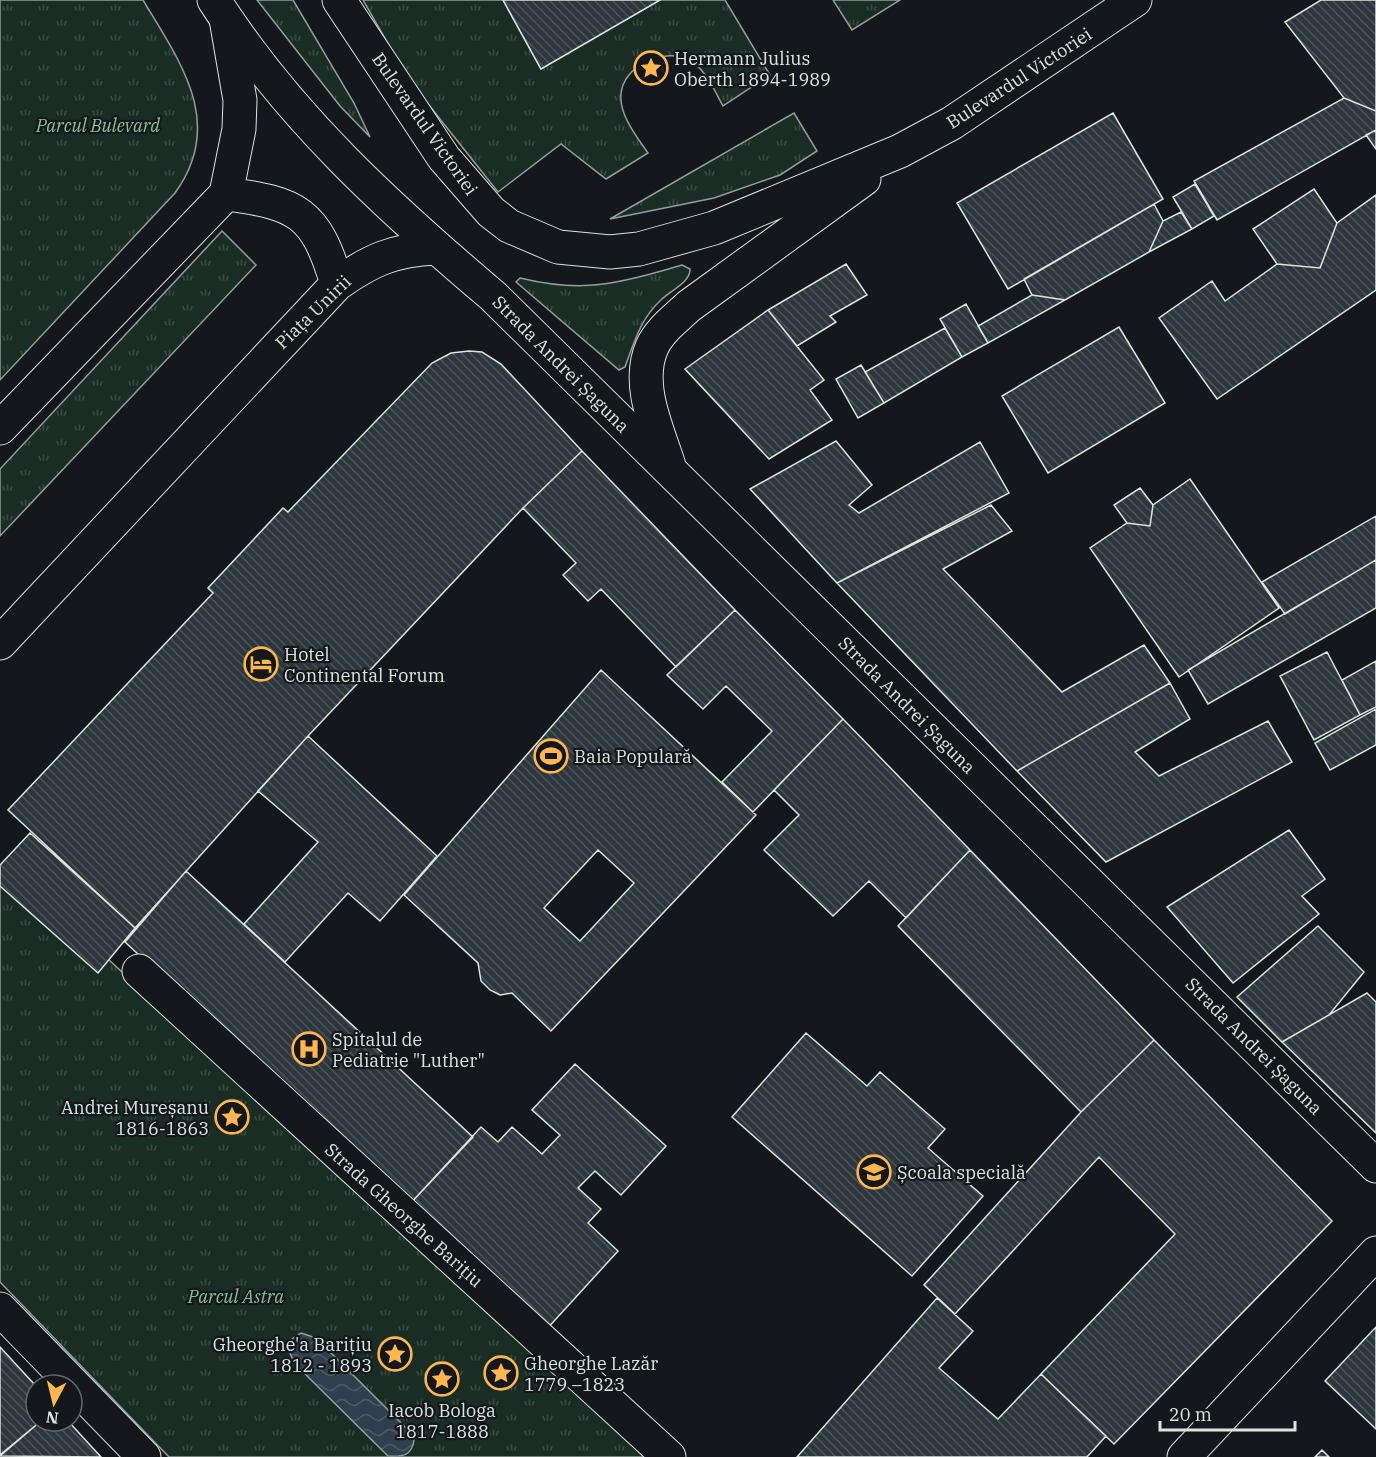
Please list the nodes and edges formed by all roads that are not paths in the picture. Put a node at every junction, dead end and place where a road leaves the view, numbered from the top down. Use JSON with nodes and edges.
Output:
{"nodes":[{"id":1,"x":339,"y":0,"type":"edge"},
{"id":2,"x":1136,"y":0,"type":"edge"},
{"id":3,"x":220,"y":9,"type":"edge"},
{"id":4,"x":900,"y":151,"type":"junction"},
{"id":5,"x":226,"y":194,"type":"junction"},
{"id":6,"x":436,"y":248,"type":"junction"},
{"id":7,"x":337,"y":284,"type":"junction"},
{"id":8,"x":0,"y":428,"type":"edge"},
{"id":9,"x":672,"y":474,"type":"junction"},
{"id":10,"x":0,"y":643,"type":"edge"},
{"id":11,"x":139,"y":971,"type":"dead end"},
{"id":12,"x":1376,"y":1166,"type":"edge"},
{"id":13,"x":1376,"y":1253,"type":"edge"},
{"id":14,"x":0,"y":1309,"type":"edge"},
{"id":15,"x":144,"y":1457,"type":"edge"},
{"id":16,"x":669,"y":1457,"type":"edge"},
{"id":17,"x":1184,"y":1457,"type":"edge"}],
"edges":[{"from":1,"to":4,"type":"main road","name":"Bulevardul Victoriei"},
{"from":2,"to":4,"type":"main road","name":"Bulevardul Victoriei"},
{"from":3,"to":5,"type":"main road"},
{"from":3,"to":6,"type":"main road"},
{"from":4,"to":9,"type":"main road","name":"Bulevardul Victoriei"},
{"from":5,"to":7,"type":"main road"},
{"from":5,"to":8,"type":"main road"},
{"from":6,"to":7,"type":"main road","name":"Piața Unirii"},
{"from":6,"to":9,"type":"main road","name":"Strada Andrei Șaguna"},
{"from":7,"to":10,"type":"main road","name":"Piața Unirii"},
{"from":9,"to":12,"type":"main road","name":"Strada Andrei Șaguna"},
{"from":11,"to":16,"type":"main road","name":"Strada Gheorghe Barițiu"},
{"from":13,"to":17,"type":"main road"},
{"from":14,"to":15,"type":"main road"}]}
